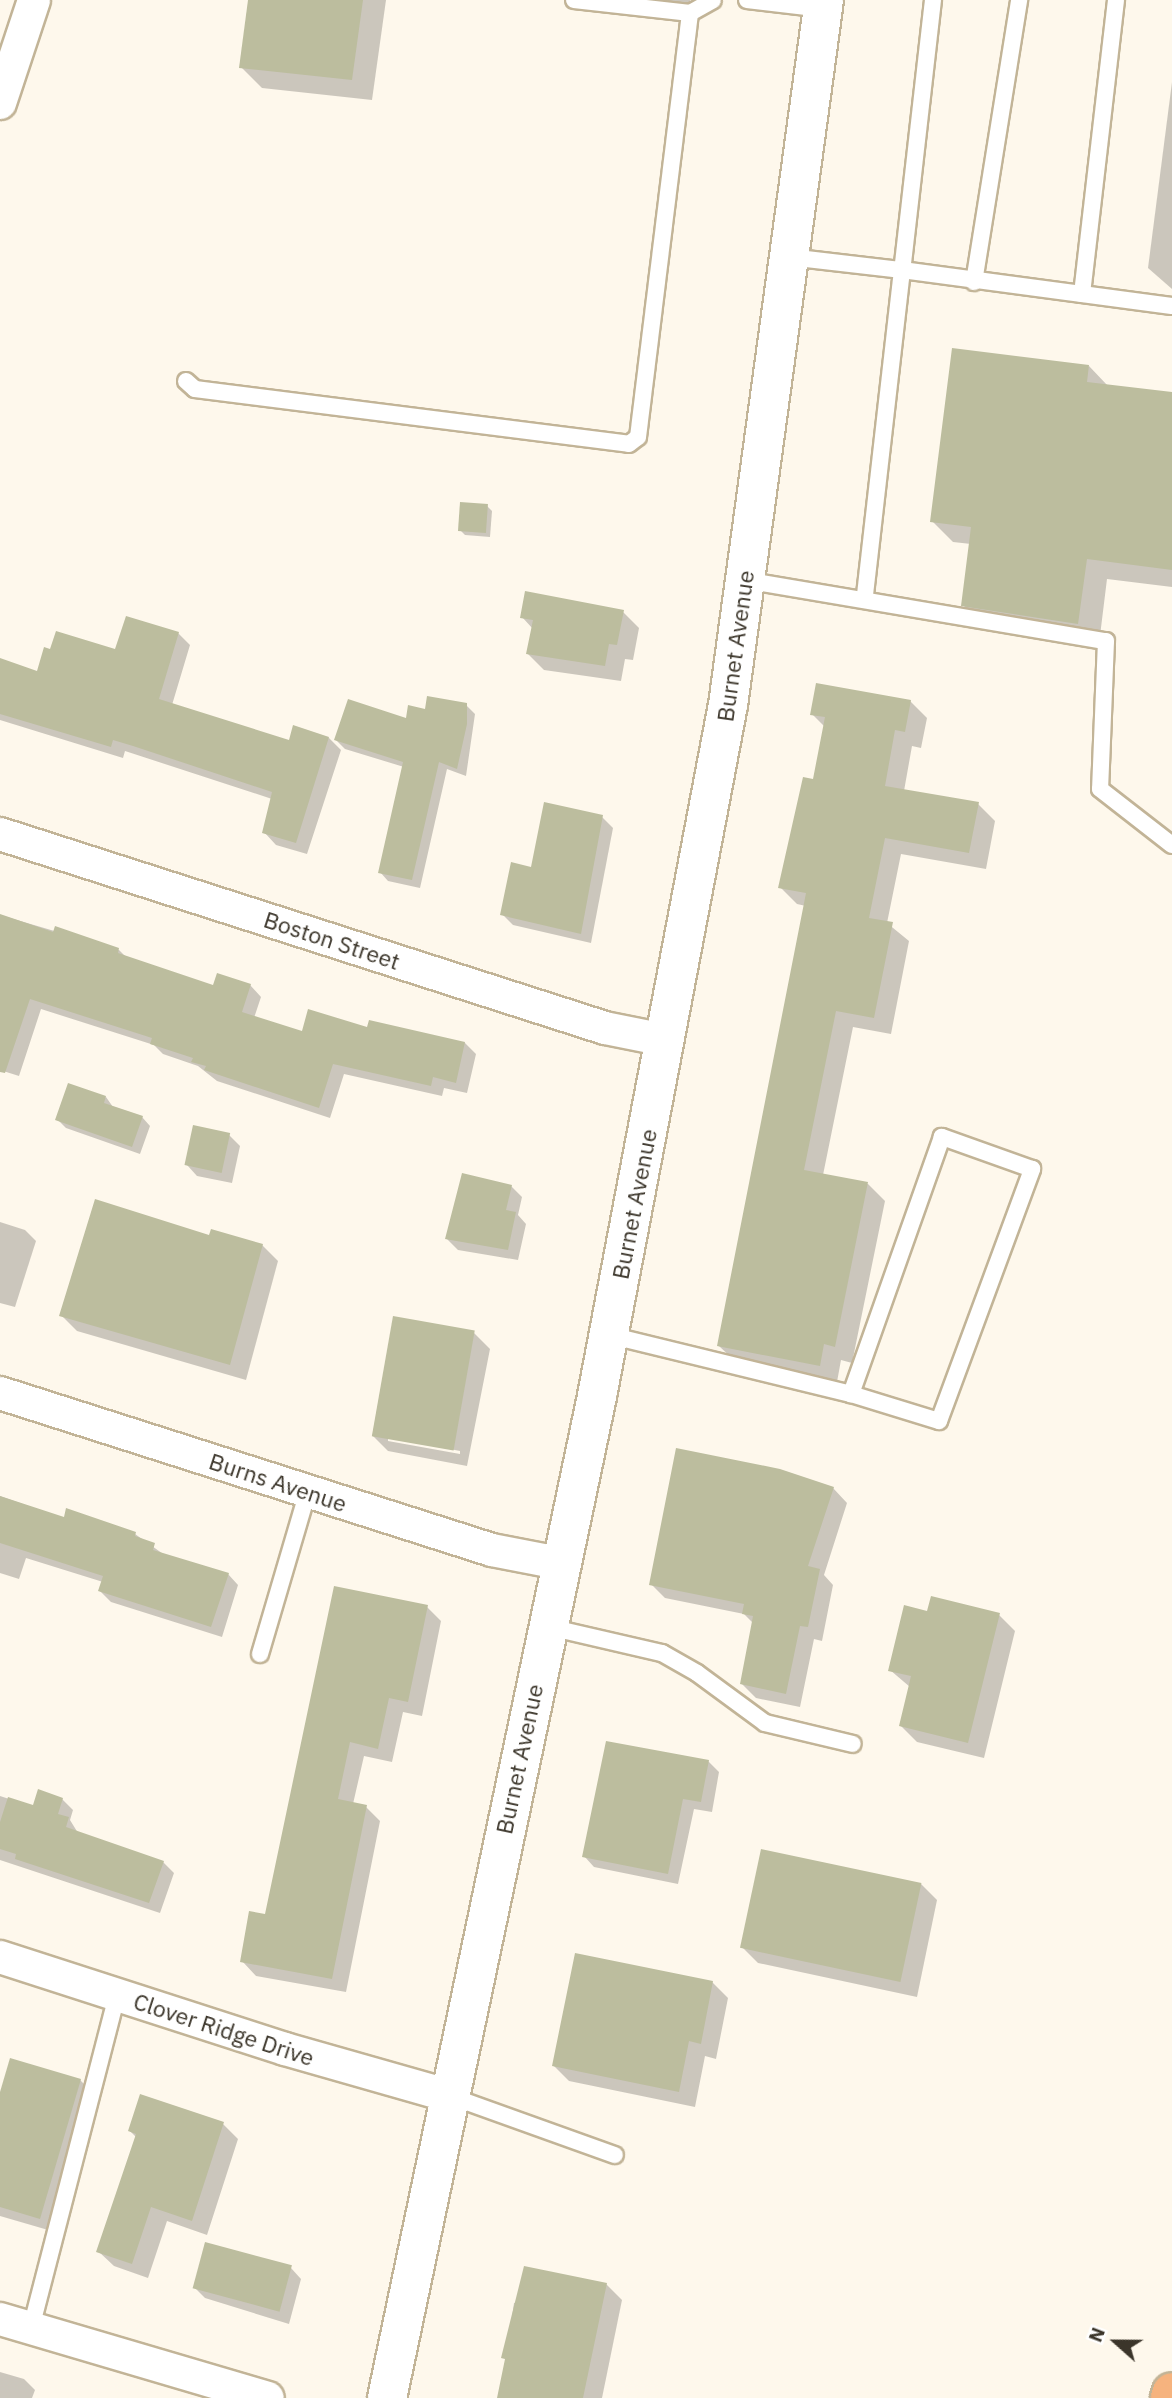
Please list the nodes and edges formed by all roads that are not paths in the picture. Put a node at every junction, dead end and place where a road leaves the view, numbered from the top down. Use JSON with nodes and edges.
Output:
{"nodes":[{"id":1,"x":34,"y":0,"type":"edge"},
{"id":2,"x":575,"y":0,"type":"edge"},
{"id":3,"x":713,"y":0,"type":"edge"},
{"id":4,"x":747,"y":0,"type":"edge"},
{"id":5,"x":933,"y":0,"type":"edge"},
{"id":6,"x":1019,"y":0,"type":"edge"},
{"id":7,"x":1115,"y":0,"type":"edge"},
{"id":8,"x":823,"y":4,"type":"edge"},
{"id":9,"x":690,"y":13,"type":"junction"},
{"id":10,"x":0,"y":103,"type":"edge"},
{"id":11,"x":787,"y":257,"type":"junction"},
{"id":12,"x":902,"y":270,"type":"junction"},
{"id":13,"x":974,"y":282,"type":"junction"},
{"id":14,"x":1082,"y":294,"type":"junction"},
{"id":15,"x":1172,"y":306,"type":"edge"},
{"id":16,"x":186,"y":381,"type":"dead end"},
{"id":17,"x":744,"y":580,"type":"junction"},
{"id":18,"x":865,"y":597,"type":"junction"},
{"id":19,"x":0,"y":834,"type":"edge"},
{"id":20,"x":1172,"y":845,"type":"edge"},
{"id":21,"x":666,"y":1041,"type":"junction"},
{"id":22,"x":609,"y":1335,"type":"junction"},
{"id":23,"x":0,"y":1393,"type":"edge"},
{"id":24,"x":851,"y":1394,"type":"junction"},
{"id":25,"x":308,"y":1492,"type":"junction"},
{"id":26,"x":559,"y":1563,"type":"junction"},
{"id":27,"x":546,"y":1626,"type":"junction"},
{"id":28,"x":260,"y":1654,"type":"dead end"},
{"id":29,"x":853,"y":1744,"type":"dead end"},
{"id":30,"x":0,"y":1957,"type":"edge"},
{"id":31,"x":117,"y":1995,"type":"junction"},
{"id":32,"x":450,"y":2096,"type":"junction"},
{"id":33,"x":615,"y":2155,"type":"dead end"},
{"id":34,"x":0,"y":2319,"type":"edge"},
{"id":35,"x":31,"y":2328,"type":"junction"},
{"id":36,"x":1172,"y":2392,"type":"edge"},
{"id":37,"x":268,"y":2398,"type":"edge"},
{"id":38,"x":387,"y":2398,"type":"edge"},
{"id":39,"x":1170,"y":2398,"type":"edge"}],
"edges":[{"from":1,"to":10,"type":"street"},
{"from":2,"to":9,"type":"lane"},
{"from":3,"to":9,"type":"lane"},
{"from":4,"to":8,"type":"lane"},
{"from":5,"to":12,"type":"lane"},
{"from":6,"to":13,"type":"lane"},
{"from":7,"to":14,"type":"lane"},
{"from":8,"to":11,"type":"street","name":"Burnet Avenue"},
{"from":9,"to":16,"type":"lane"},
{"from":11,"to":12,"type":"lane"},
{"from":11,"to":17,"type":"street","name":"Burnet Avenue"},
{"from":12,"to":13,"type":"lane"},
{"from":12,"to":18,"type":"lane"},
{"from":13,"to":14,"type":"lane"},
{"from":14,"to":15,"type":"lane"},
{"from":17,"to":18,"type":"lane"},
{"from":17,"to":21,"type":"street","name":"Burnet Avenue"},
{"from":18,"to":20,"type":"lane"},
{"from":19,"to":21,"type":"street","name":"Boston Street"},
{"from":21,"to":22,"type":"street","name":"Burnet Avenue"},
{"from":22,"to":24,"type":"lane"},
{"from":22,"to":26,"type":"street","name":"Burnet Avenue"},
{"from":23,"to":25,"type":"street","name":"Burns Avenue"},
{"from":24,"to":24,"type":"lane"},
{"from":25,"to":26,"type":"street","name":"Burns Avenue"},
{"from":25,"to":28,"type":"lane"},
{"from":26,"to":27,"type":"street","name":"Burnet Avenue"},
{"from":27,"to":29,"type":"lane"},
{"from":27,"to":32,"type":"street","name":"Burnet Avenue"},
{"from":30,"to":31,"type":"street","name":"Clover Ridge Drive"},
{"from":31,"to":32,"type":"street","name":"Clover Ridge Drive"},
{"from":31,"to":35,"type":"lane"},
{"from":32,"to":33,"type":"lane"},
{"from":32,"to":38,"type":"street","name":"Burnet Avenue"},
{"from":34,"to":35,"type":"street"},
{"from":35,"to":37,"type":"street"},
{"from":36,"to":39,"type":"highway"}]}
